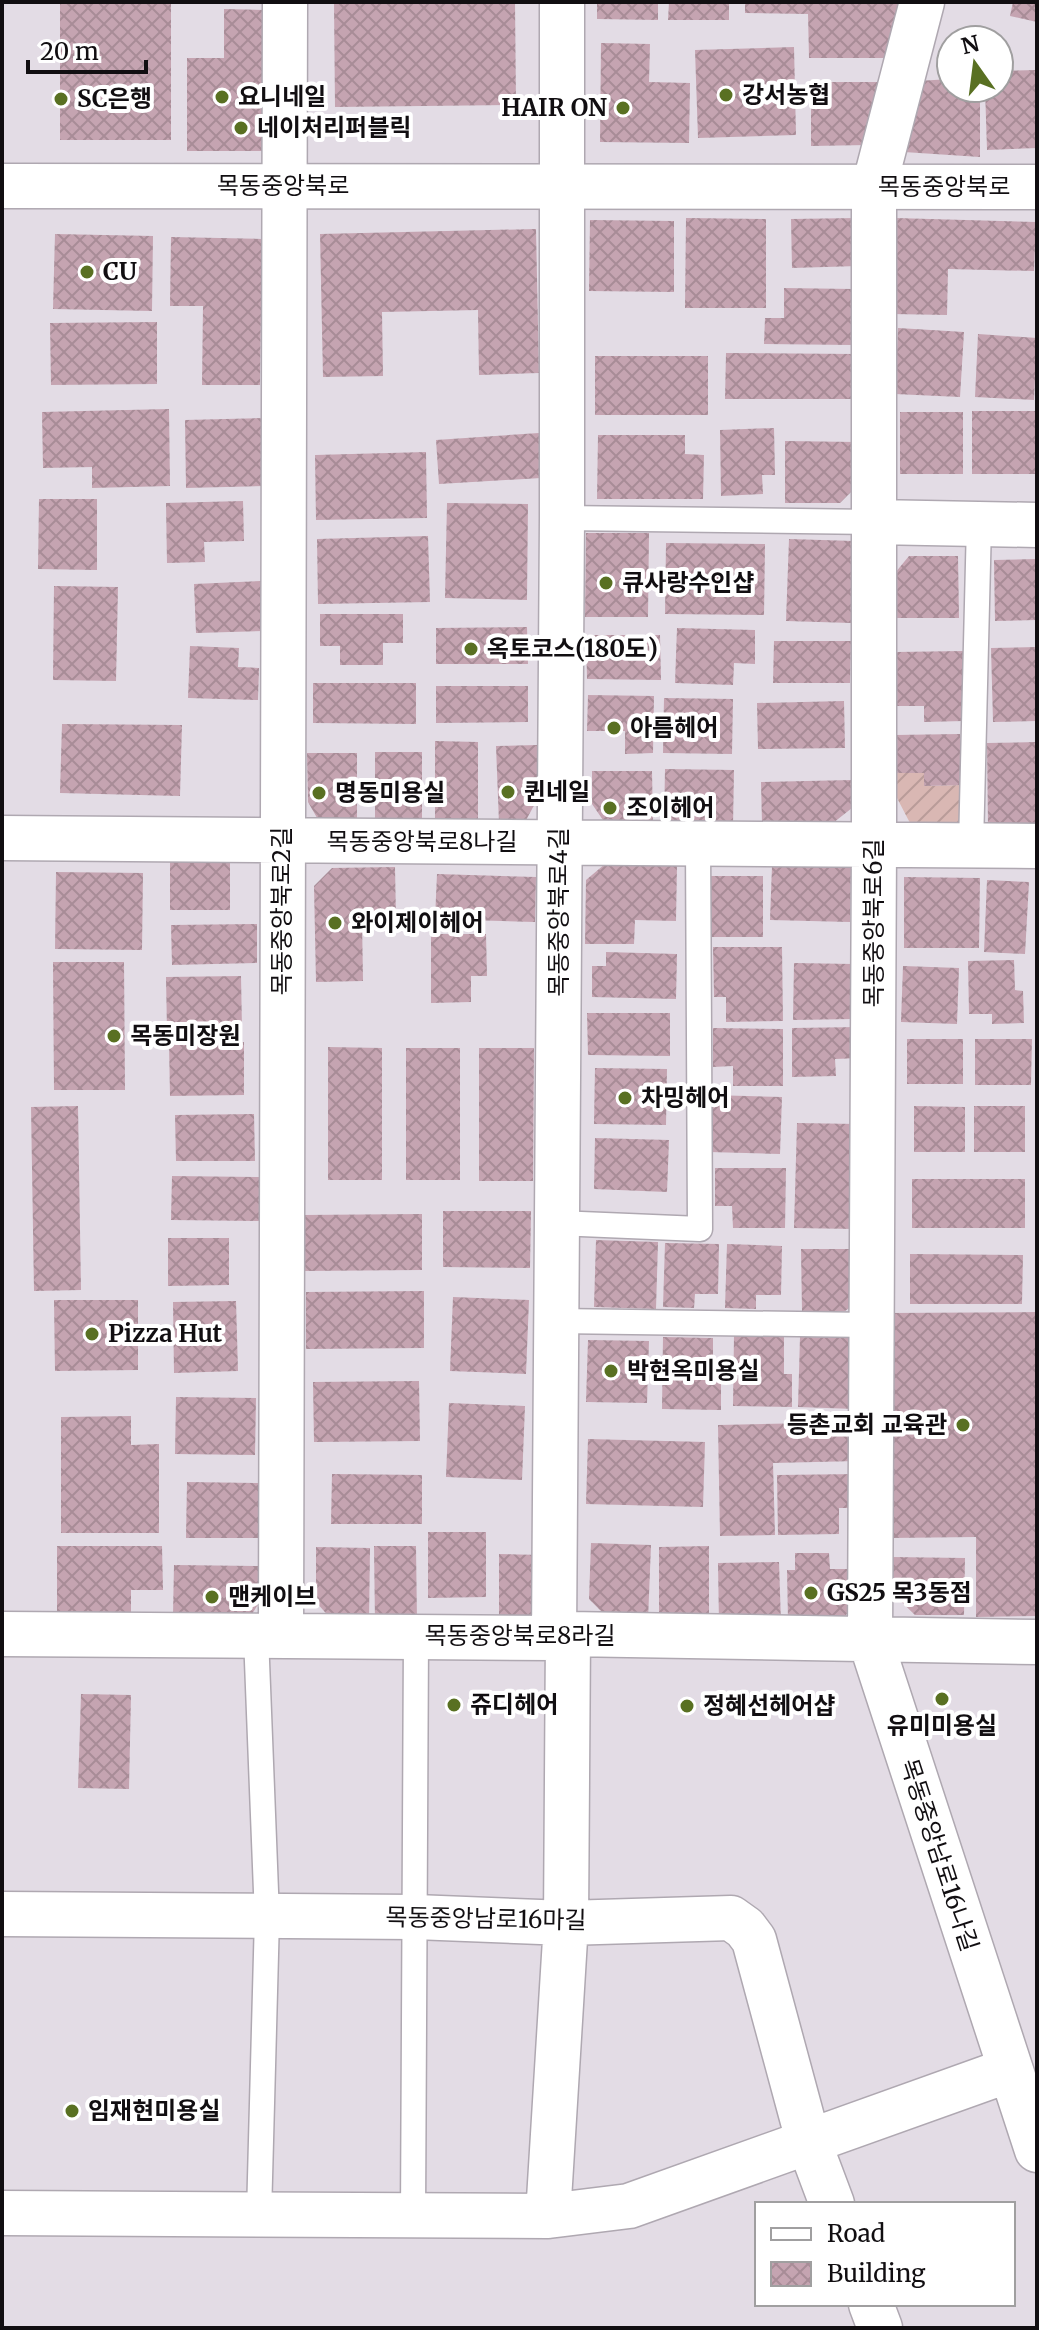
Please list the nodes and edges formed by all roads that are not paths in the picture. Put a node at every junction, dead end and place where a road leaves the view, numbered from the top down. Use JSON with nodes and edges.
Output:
{"nodes":[{"id":1,"x":285,"y":2,"type":"edge"},
{"id":2,"x":562,"y":2,"type":"edge"},
{"id":3,"x":922,"y":2,"type":"edge"},
{"id":4,"x":2,"y":186,"type":"edge"},
{"id":5,"x":283,"y":186,"type":"junction"},
{"id":6,"x":564,"y":186,"type":"junction"},
{"id":7,"x":874,"y":187,"type":"junction"},
{"id":8,"x":1037,"y":187,"type":"edge"},
{"id":9,"x":562,"y":518,"type":"junction"},
{"id":10,"x":874,"y":522,"type":"junction"},
{"id":11,"x":979,"y":523,"type":"junction"},
{"id":12,"x":1037,"y":525,"type":"edge"},
{"id":13,"x":2,"y":838,"type":"edge"},
{"id":14,"x":282,"y":841,"type":"junction"},
{"id":15,"x":560,"y":843,"type":"junction"},
{"id":16,"x":698,"y":844,"type":"junction"},
{"id":17,"x":874,"y":845,"type":"junction"},
{"id":18,"x":971,"y":846,"type":"junction"},
{"id":19,"x":1037,"y":846,"type":"edge"},
{"id":20,"x":557,"y":1223,"type":"junction"},
{"id":21,"x":556,"y":1321,"type":"junction"},
{"id":22,"x":871,"y":1325,"type":"junction"},
{"id":23,"x":2,"y":1634,"type":"edge"},
{"id":24,"x":268,"y":1636,"type":"junction"},
{"id":25,"x":561,"y":1636,"type":"junction"},
{"id":26,"x":416,"y":1637,"type":"junction"},
{"id":27,"x":870,"y":1639,"type":"junction"},
{"id":28,"x":1037,"y":1642,"type":"edge"},
{"id":29,"x":2,"y":1914,"type":"edge"},
{"id":30,"x":267,"y":1917,"type":"junction"},
{"id":31,"x":415,"y":1917,"type":"junction"},
{"id":32,"x":566,"y":1923,"type":"junction"},
{"id":33,"x":1009,"y":2070,"type":"junction"},
{"id":34,"x":808,"y":2140,"type":"junction"},
{"id":35,"x":1037,"y":2150,"type":"edge"},
{"id":36,"x":831,"y":2202,"type":"edge"},
{"id":37,"x":2,"y":2213,"type":"edge"},
{"id":38,"x":259,"y":2215,"type":"junction"},
{"id":39,"x":413,"y":2216,"type":"junction"},
{"id":40,"x":548,"y":2216,"type":"junction"},
{"id":41,"x":872,"y":2306,"type":"edge"},
{"id":42,"x":879,"y":2328,"type":"edge"}],
"edges":[{"from":1,"to":5,"type":"street","name":"목동중앙북로2길"},
{"from":2,"to":6,"type":"street"},
{"from":3,"to":7,"type":"street","name":"목동중앙북로6길"},
{"from":4,"to":5,"type":"street","name":"목동중앙북로"},
{"from":5,"to":6,"type":"street","name":"목동중앙북로"},
{"from":5,"to":14,"type":"street","name":"목동중앙북로2길"},
{"from":6,"to":7,"type":"street","name":"목동중앙북로"},
{"from":6,"to":9,"type":"street","name":"목동중앙북로4길"},
{"from":7,"to":8,"type":"street","name":"목동중앙북로"},
{"from":7,"to":10,"type":"street","name":"목동중앙북로6길"},
{"from":9,"to":10,"type":"lane"},
{"from":9,"to":15,"type":"street","name":"목동중앙북로4길"},
{"from":10,"to":11,"type":"street"},
{"from":10,"to":17,"type":"street","name":"목동중앙북로6길"},
{"from":11,"to":12,"type":"street"},
{"from":11,"to":18,"type":"lane"},
{"from":13,"to":14,"type":"street","name":"목동중앙북로8나길"},
{"from":14,"to":15,"type":"street","name":"목동중앙북로8나길"},
{"from":14,"to":24,"type":"street","name":"목동중앙북로2길"},
{"from":15,"to":16,"type":"street","name":"목동중앙북로8나길"},
{"from":15,"to":20,"type":"street","name":"목동중앙북로4길"},
{"from":16,"to":17,"type":"street","name":"목동중앙북로8나길"},
{"from":16,"to":20,"type":"lane"},
{"from":17,"to":18,"type":"street","name":"목동중앙북로8나길"},
{"from":17,"to":22,"type":"street","name":"목동중앙북로6길"},
{"from":18,"to":19,"type":"street","name":"목동중앙북로8나길"},
{"from":20,"to":21,"type":"street","name":"목동중앙북로4길"},
{"from":21,"to":22,"type":"lane"},
{"from":21,"to":25,"type":"street","name":"목동중앙북로4길"},
{"from":22,"to":27,"type":"street","name":"목동중앙북로6길"},
{"from":23,"to":24,"type":"street","name":"목동중앙북로8라길"},
{"from":24,"to":26,"type":"street","name":"목동중앙북로8라길"},
{"from":24,"to":30,"type":"lane"},
{"from":25,"to":26,"type":"street","name":"목동중앙북로8라길"},
{"from":25,"to":27,"type":"street","name":"목동중앙북로8라길"},
{"from":25,"to":32,"type":"street","name":"목동중앙북로4길"},
{"from":26,"to":31,"type":"lane"},
{"from":27,"to":28,"type":"street","name":"목동중앙북로8라길"},
{"from":27,"to":33,"type":"street","name":"목동중앙남로16나길"},
{"from":29,"to":30,"type":"street","name":"목동중앙남로16마길"},
{"from":30,"to":31,"type":"street","name":"목동중앙남로16마길"},
{"from":30,"to":38,"type":"lane"},
{"from":31,"to":32,"type":"street","name":"목동중앙남로16마길"},
{"from":31,"to":39,"type":"lane"},
{"from":32,"to":34,"type":"street","name":"목동중앙남로16마길"},
{"from":32,"to":40,"type":"street","name":"목동중앙북로4길"},
{"from":33,"to":34,"type":"street"},
{"from":33,"to":35,"type":"street","name":"목동중앙남로16나길"},
{"from":34,"to":36,"type":"street","name":"목동중앙남로16마길"},
{"from":34,"to":40,"type":"street"},
{"from":37,"to":38,"type":"street"},
{"from":38,"to":39,"type":"street"},
{"from":39,"to":40,"type":"street"},
{"from":41,"to":42,"type":"street"}]}
